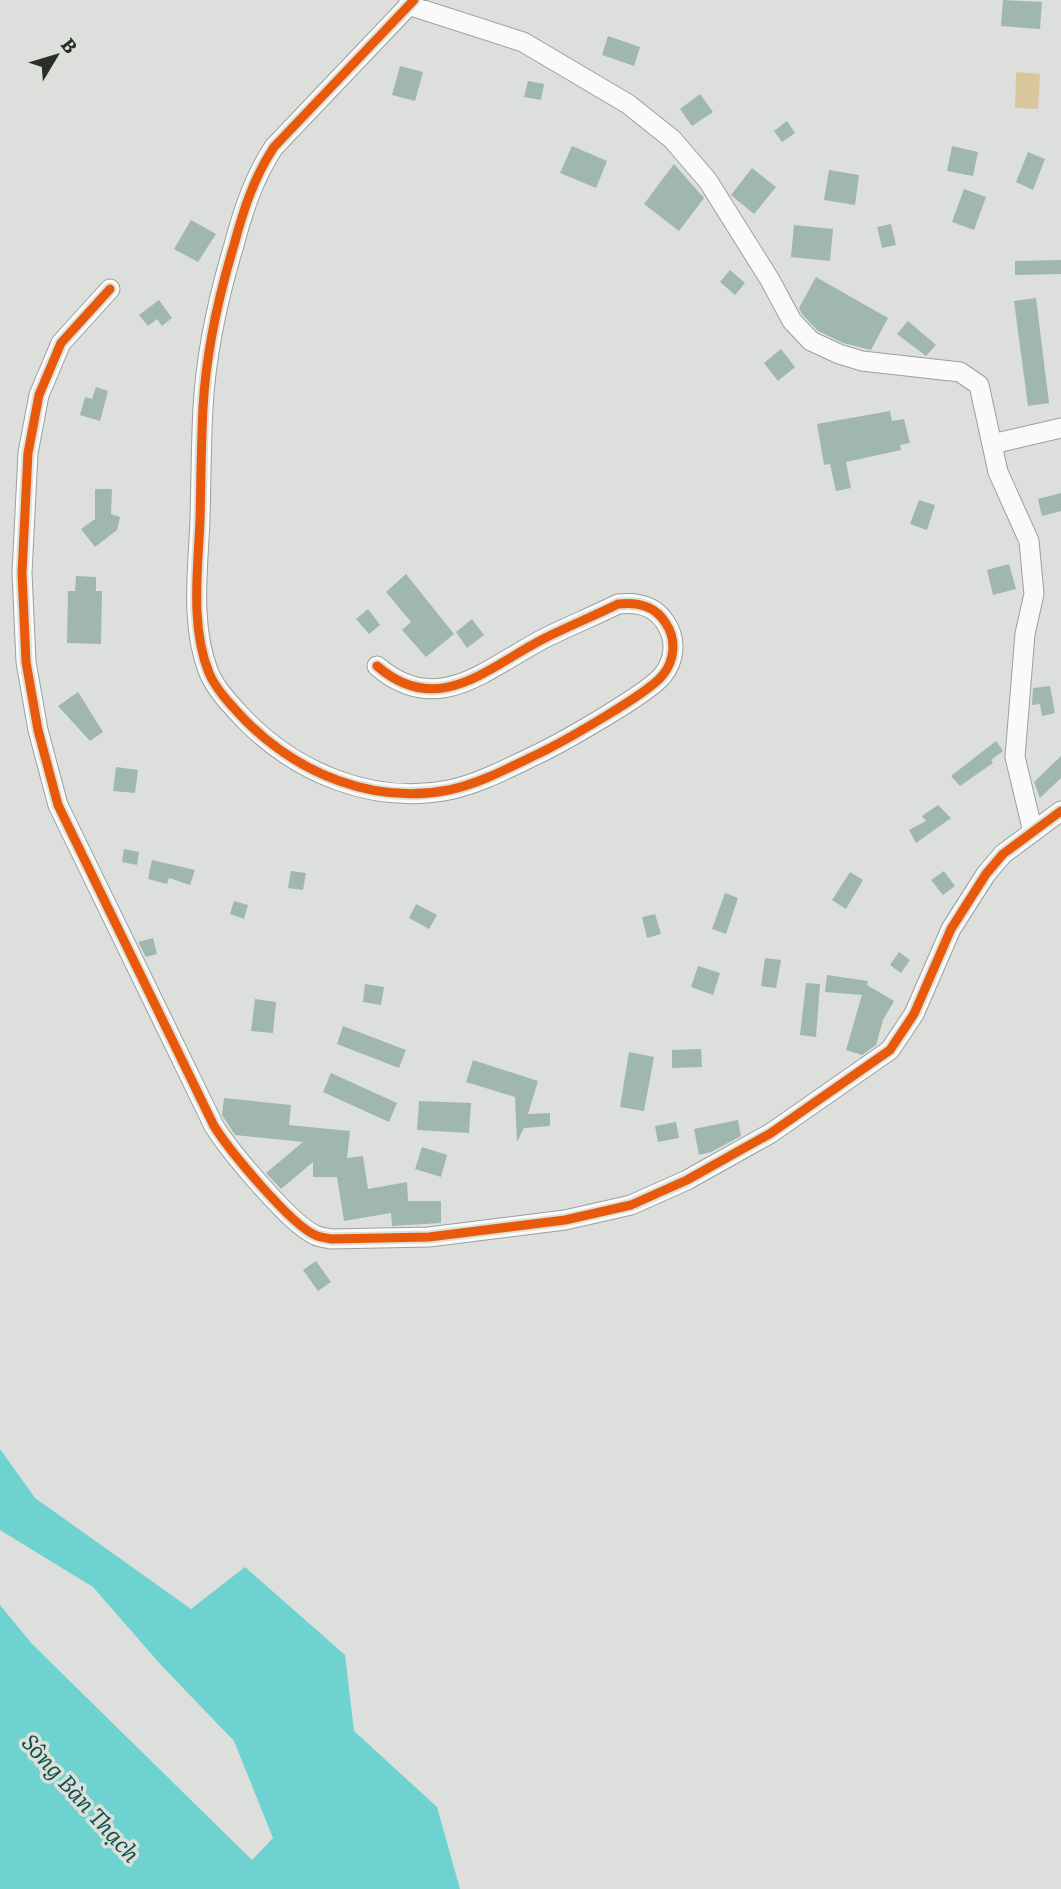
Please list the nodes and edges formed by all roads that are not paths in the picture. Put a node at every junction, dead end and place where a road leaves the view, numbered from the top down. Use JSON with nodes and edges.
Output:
{"nodes":[{"id":1,"x":411,"y":3,"type":"edge"},
{"id":2,"x":110,"y":289,"type":"dead end"},
{"id":3,"x":1061,"y":428,"type":"edge"},
{"id":4,"x":992,"y":444,"type":"junction"},
{"id":5,"x":377,"y":666,"type":"dead end"},
{"id":6,"x":1061,"y":811,"type":"edge"},
{"id":7,"x":1033,"y":832,"type":"junction"}],
"edges":[{"from":1,"to":4,"type":"street"},
{"from":1,"to":5,"type":"street"},
{"from":2,"to":7,"type":"street"},
{"from":3,"to":4,"type":"street"},
{"from":4,"to":7,"type":"street"},
{"from":6,"to":7,"type":"street"}]}
